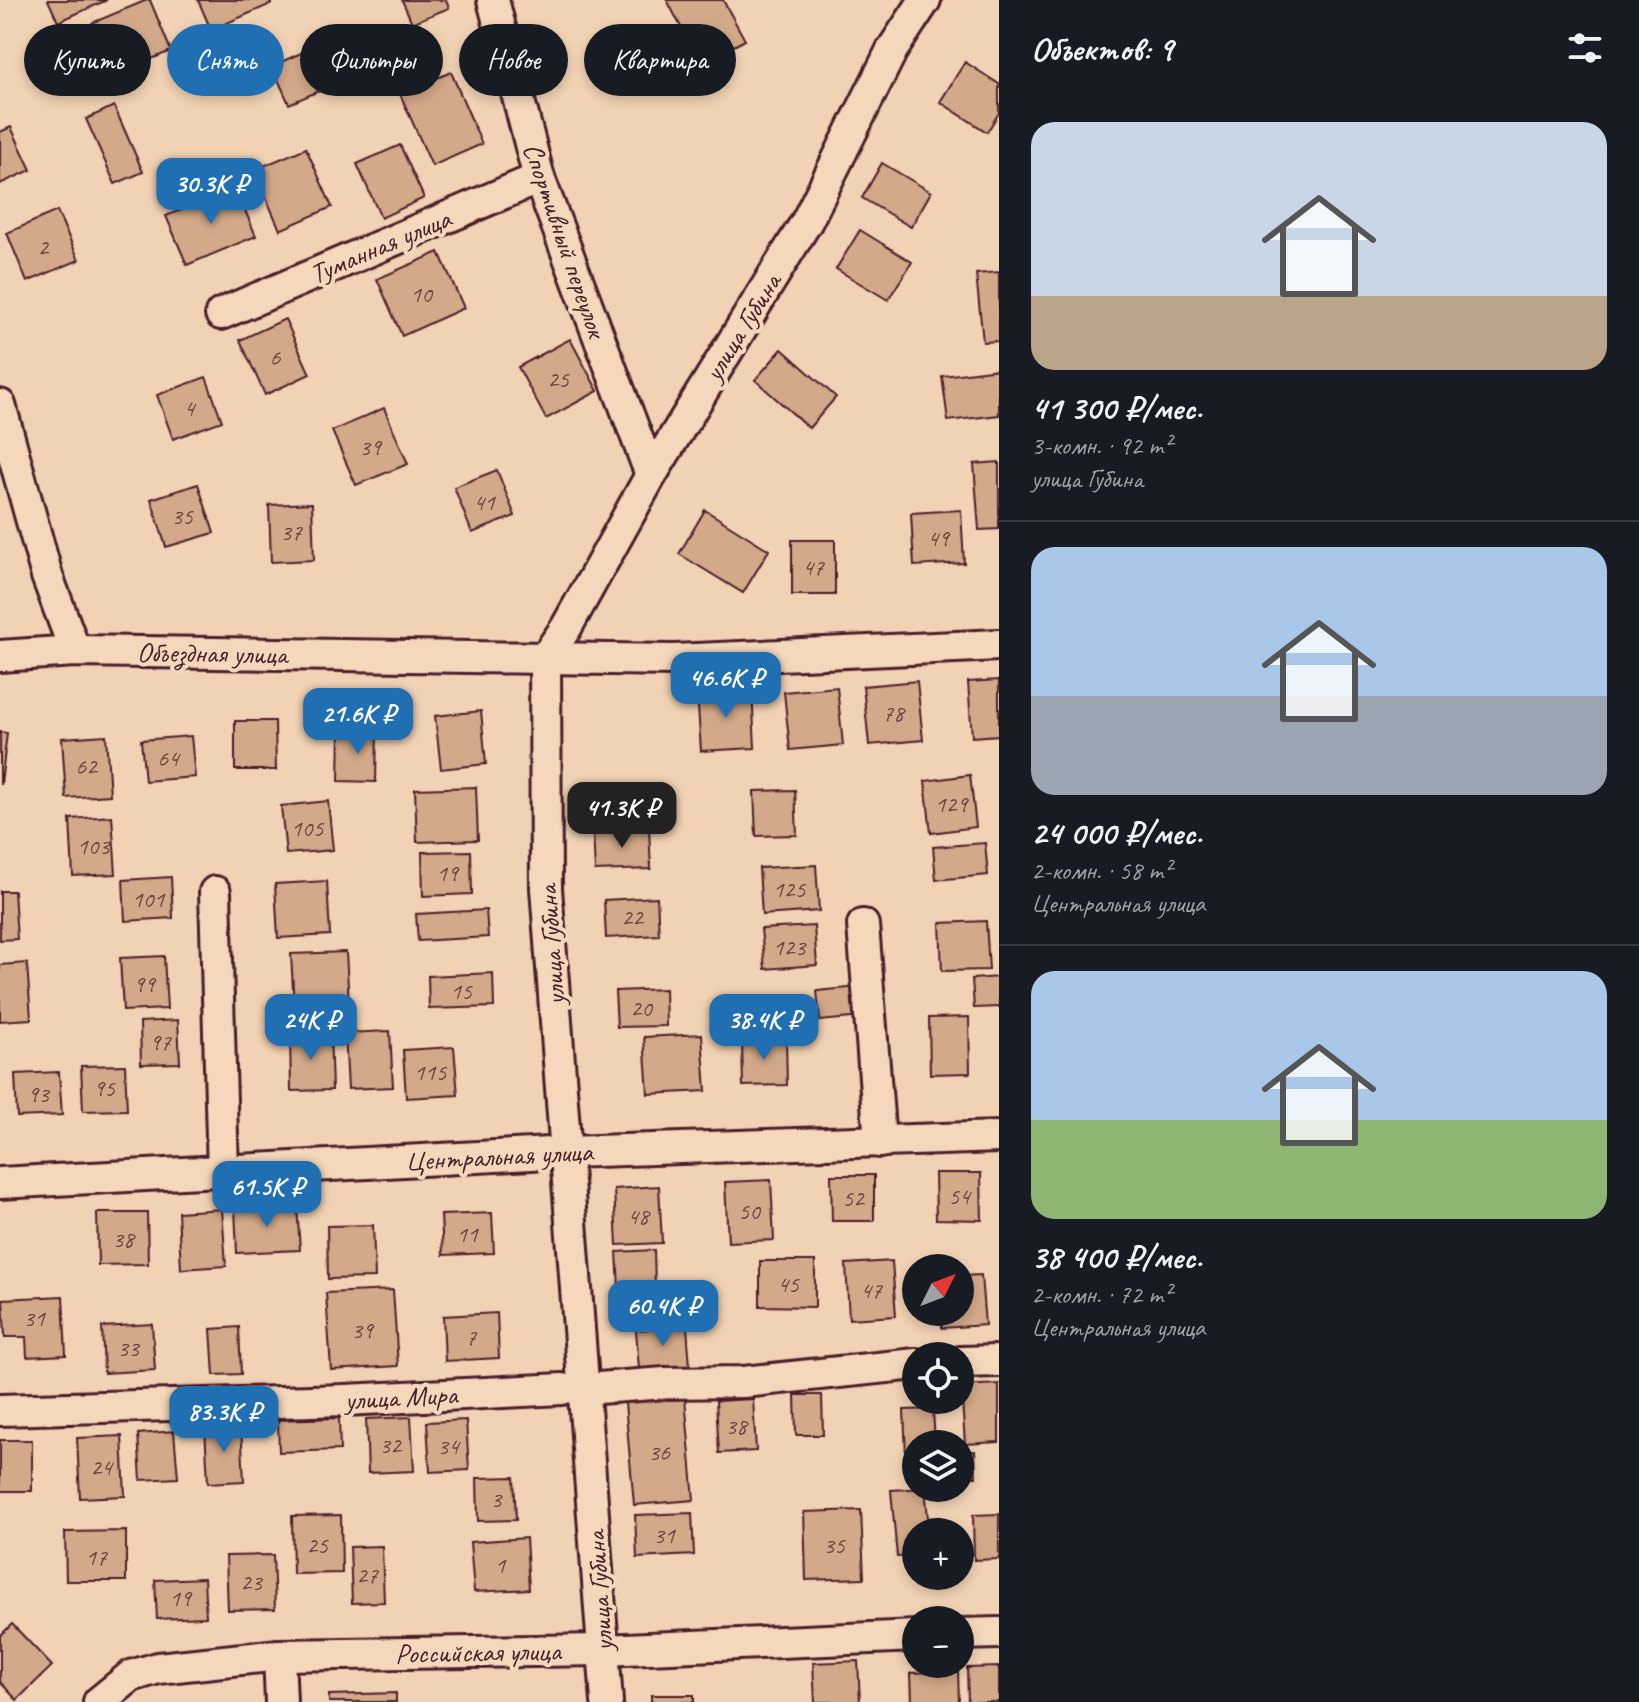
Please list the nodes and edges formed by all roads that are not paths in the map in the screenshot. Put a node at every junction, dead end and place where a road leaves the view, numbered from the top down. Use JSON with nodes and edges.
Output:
{"nodes":[{"id":1,"x":493,"y":0,"type":"edge"},
{"id":2,"x":925,"y":0,"type":"edge"},
{"id":3,"x":539,"y":178,"type":"junction"},
{"id":4,"x":221,"y":314,"type":"dead end"},
{"id":5,"x":0,"y":405,"type":"edge"},
{"id":6,"x":651,"y":475,"type":"junction"},
{"id":7,"x":999,"y":645,"type":"edge"},
{"id":8,"x":75,"y":651,"type":"junction"},
{"id":9,"x":0,"y":656,"type":"edge"},
{"id":10,"x":545,"y":658,"type":"junction"},
{"id":11,"x":215,"y":892,"type":"dead end"},
{"id":12,"x":863,"y":925,"type":"dead end"},
{"id":13,"x":999,"y":1137,"type":"edge"},
{"id":14,"x":880,"y":1142,"type":"junction"},
{"id":15,"x":568,"y":1152,"type":"junction"},
{"id":16,"x":223,"y":1172,"type":"junction"},
{"id":17,"x":0,"y":1183,"type":"edge"},
{"id":18,"x":999,"y":1361,"type":"edge"},
{"id":19,"x":974,"y":1362,"type":"edge"},
{"id":20,"x":902,"y":1365,"type":"edge"},
{"id":21,"x":574,"y":1389,"type":"junction"},
{"id":22,"x":0,"y":1410,"type":"edge"},
{"id":23,"x":999,"y":1633,"type":"edge"},
{"id":24,"x":974,"y":1634,"type":"edge"},
{"id":25,"x":902,"y":1637,"type":"edge"},
{"id":26,"x":603,"y":1650,"type":"junction"},
{"id":27,"x":279,"y":1655,"type":"junction"},
{"id":28,"x":99,"y":1702,"type":"edge"},
{"id":29,"x":281,"y":1702,"type":"edge"},
{"id":30,"x":607,"y":1702,"type":"edge"}],
"edges":[{"from":1,"to":3,"type":"street","name":"Спортивный переулок"},
{"from":2,"to":6,"type":"street","name":"улица Губина"},
{"from":3,"to":4,"type":"street","name":"Туманная улица"},
{"from":3,"to":6,"type":"street","name":"Спортивный переулок"},
{"from":5,"to":8,"type":"street"},
{"from":6,"to":10,"type":"street","name":"улица Губина"},
{"from":7,"to":10,"type":"street","name":"Объездная улица"},
{"from":8,"to":9,"type":"street","name":"Объездная улица"},
{"from":8,"to":10,"type":"street","name":"Объездная улица"},
{"from":10,"to":15,"type":"street","name":"улица Губина"},
{"from":11,"to":16,"type":"street"},
{"from":12,"to":14,"type":"street"},
{"from":13,"to":14,"type":"street","name":"Центральная улица"},
{"from":14,"to":15,"type":"street","name":"Центральная улица"},
{"from":15,"to":16,"type":"street","name":"Центральная улица"},
{"from":15,"to":21,"type":"street","name":"улица Губина"},
{"from":16,"to":17,"type":"street","name":"Центральная улица"},
{"from":18,"to":19,"type":"street"},
{"from":20,"to":21,"type":"street","name":"улица Мира"},
{"from":21,"to":22,"type":"street","name":"улица Мира"},
{"from":21,"to":26,"type":"street","name":"улица Губина"},
{"from":23,"to":24,"type":"street"},
{"from":25,"to":26,"type":"street","name":"Российская улица"},
{"from":26,"to":27,"type":"street","name":"Российская улица"},
{"from":26,"to":30,"type":"street","name":"улица Губина"},
{"from":27,"to":28,"type":"street","name":"Российская улица"},
{"from":27,"to":29,"type":"street"}]}
